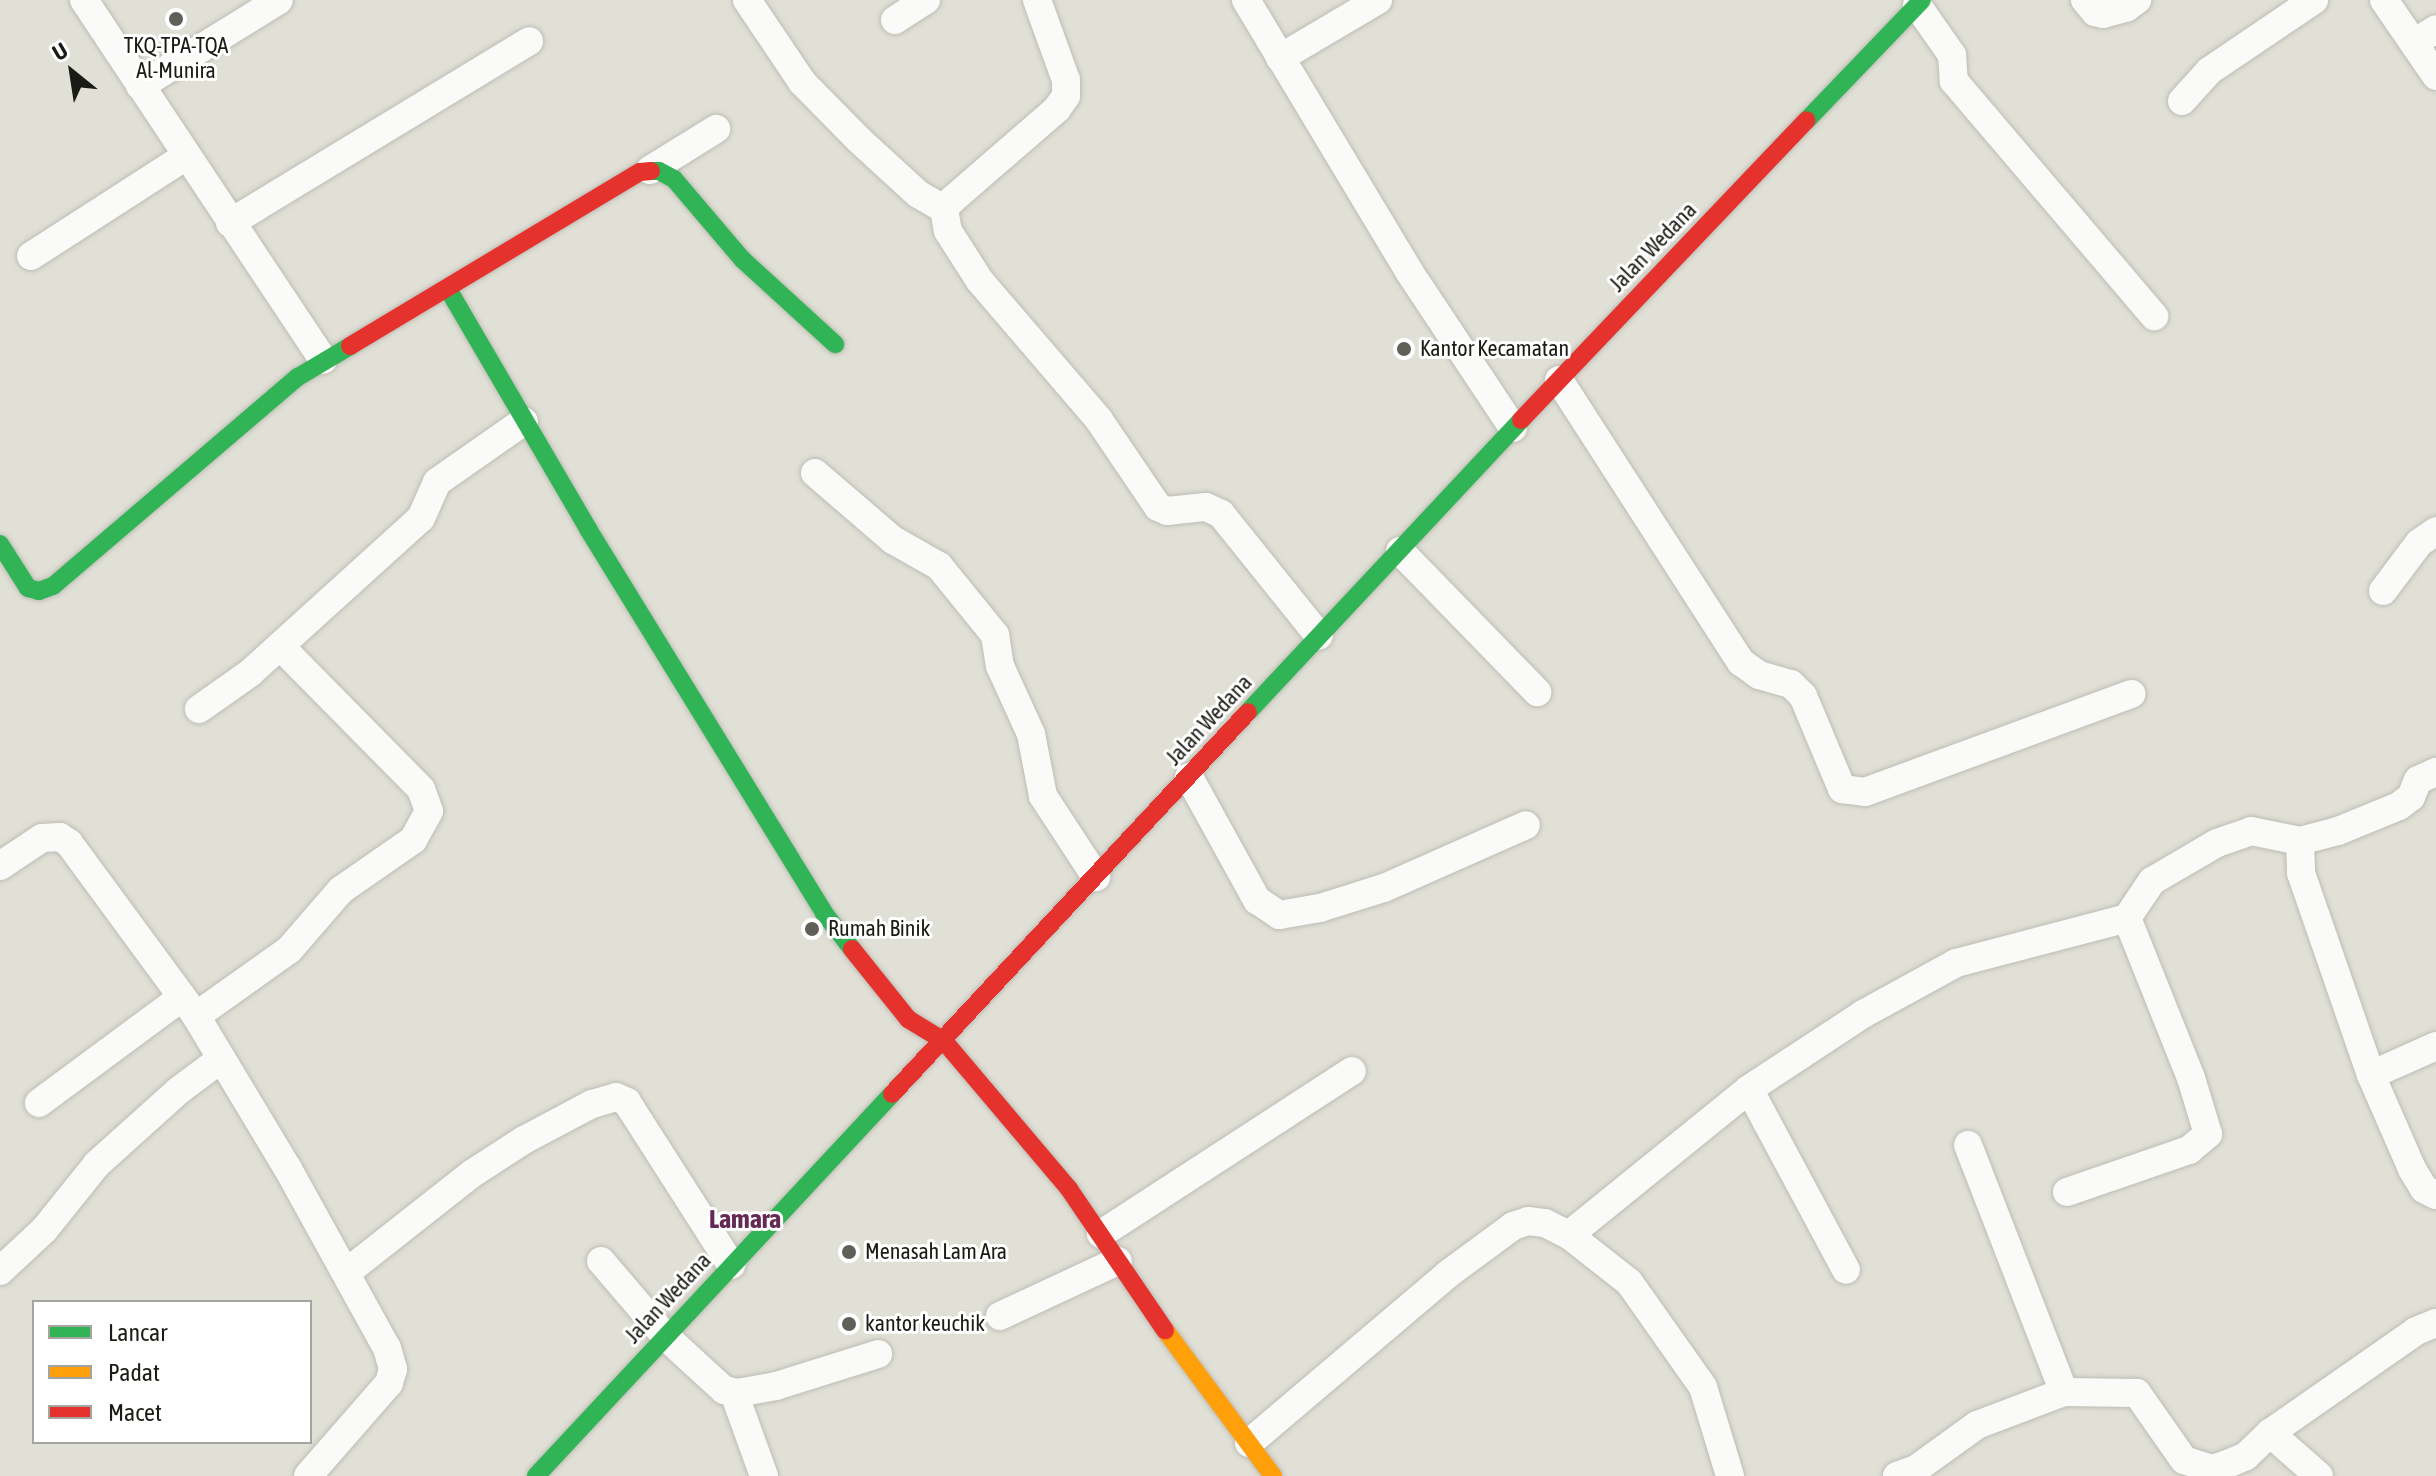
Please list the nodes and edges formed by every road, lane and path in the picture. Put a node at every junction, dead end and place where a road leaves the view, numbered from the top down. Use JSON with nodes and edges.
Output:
{"nodes":[{"id":1,"x":84,"y":0,"type":"edge"},
{"id":2,"x":279,"y":0,"type":"edge"},
{"id":3,"x":747,"y":0,"type":"edge"},
{"id":4,"x":926,"y":0,"type":"edge"},
{"id":5,"x":1037,"y":0,"type":"edge"},
{"id":6,"x":1246,"y":0,"type":"edge"},
{"id":7,"x":1378,"y":0,"type":"edge"},
{"id":8,"x":2085,"y":0,"type":"edge"},
{"id":9,"x":2137,"y":0,"type":"edge"},
{"id":10,"x":2314,"y":0,"type":"edge"},
{"id":11,"x":2384,"y":0,"type":"edge"},
{"id":12,"x":1920,"y":2,"type":"edge"},
{"id":13,"x":895,"y":20,"type":"dead end"},
{"id":14,"x":2425,"y":36,"type":"edge"},
{"id":15,"x":529,"y":41,"type":"dead end"},
{"id":16,"x":1280,"y":58,"type":"junction"},
{"id":17,"x":2436,"y":76,"type":"edge"},
{"id":18,"x":140,"y":86,"type":"junction"},
{"id":19,"x":2182,"y":101,"type":"dead end"},
{"id":20,"x":716,"y":129,"type":"dead end"},
{"id":21,"x":186,"y":156,"type":"junction"},
{"id":22,"x":650,"y":170,"type":"junction"},
{"id":23,"x":944,"y":209,"type":"junction"},
{"id":24,"x":230,"y":223,"type":"junction"},
{"id":25,"x":31,"y":256,"type":"dead end"},
{"id":26,"x":448,"y":289,"type":"junction"},
{"id":27,"x":2154,"y":316,"type":"dead end"},
{"id":28,"x":835,"y":344,"type":"dead end"},
{"id":29,"x":323,"y":360,"type":"junction"},
{"id":30,"x":1559,"y":380,"type":"junction"},
{"id":31,"x":524,"y":421,"type":"junction"},
{"id":32,"x":1513,"y":428,"type":"junction"},
{"id":33,"x":815,"y":473,"type":"dead end"},
{"id":34,"x":2436,"y":531,"type":"edge"},
{"id":35,"x":1400,"y":551,"type":"junction"},
{"id":36,"x":3,"y":559,"type":"edge"},
{"id":37,"x":2383,"y":591,"type":"dead end"},
{"id":38,"x":1319,"y":636,"type":"junction"},
{"id":39,"x":280,"y":646,"type":"junction"},
{"id":40,"x":1537,"y":692,"type":"dead end"},
{"id":41,"x":2132,"y":694,"type":"dead end"},
{"id":42,"x":199,"y":709,"type":"dead end"},
{"id":43,"x":2436,"y":772,"type":"edge"},
{"id":44,"x":1189,"y":777,"type":"junction"},
{"id":45,"x":1526,"y":825,"type":"dead end"},
{"id":46,"x":2300,"y":841,"type":"junction"},
{"id":47,"x":0,"y":866,"type":"edge"},
{"id":48,"x":1096,"y":877,"type":"junction"},
{"id":49,"x":2127,"y":918,"type":"junction"},
{"id":50,"x":189,"y":1007,"type":"junction"},
{"id":51,"x":944,"y":1041,"type":"junction"},
{"id":52,"x":2436,"y":1046,"type":"edge"},
{"id":53,"x":221,"y":1059,"type":"junction"},
{"id":54,"x":1352,"y":1071,"type":"dead end"},
{"id":55,"x":2371,"y":1075,"type":"junction"},
{"id":56,"x":1749,"y":1089,"type":"junction"},
{"id":57,"x":39,"y":1103,"type":"dead end"},
{"id":58,"x":1968,"y":1145,"type":"dead end"},
{"id":59,"x":2067,"y":1192,"type":"dead end"},
{"id":60,"x":2436,"y":1195,"type":"edge"},
{"id":61,"x":1101,"y":1234,"type":"junction"},
{"id":62,"x":1569,"y":1235,"type":"junction"},
{"id":63,"x":601,"y":1261,"type":"dead end"},
{"id":64,"x":1118,"y":1261,"type":"junction"},
{"id":65,"x":731,"y":1265,"type":"junction"},
{"id":66,"x":1846,"y":1270,"type":"dead end"},
{"id":67,"x":0,"y":1271,"type":"edge"},
{"id":68,"x":347,"y":1272,"type":"junction"},
{"id":69,"x":1000,"y":1316,"type":"dead end"},
{"id":70,"x":2436,"y":1323,"type":"edge"},
{"id":71,"x":665,"y":1336,"type":"junction"},
{"id":72,"x":878,"y":1354,"type":"dead end"},
{"id":73,"x":2064,"y":1392,"type":"junction"},
{"id":74,"x":734,"y":1393,"type":"junction"},
{"id":75,"x":2270,"y":1433,"type":"junction"},
{"id":76,"x":1249,"y":1443,"type":"junction"},
{"id":77,"x":1911,"y":1474,"type":"edge"},
{"id":78,"x":308,"y":1476,"type":"edge"},
{"id":79,"x":536,"y":1476,"type":"edge"},
{"id":80,"x":764,"y":1476,"type":"edge"},
{"id":81,"x":1273,"y":1476,"type":"edge"},
{"id":82,"x":1730,"y":1476,"type":"edge"},
{"id":83,"x":2319,"y":1476,"type":"edge"}],
"edges":[{"from":1,"to":18,"type":"street"},
{"from":2,"to":18,"type":"street"},
{"from":3,"to":23,"type":"street"},
{"from":4,"to":13,"type":"street"},
{"from":5,"to":23,"type":"street"},
{"from":6,"to":16,"type":"street"},
{"from":7,"to":16,"type":"street"},
{"from":8,"to":9,"type":"street"},
{"from":10,"to":19,"type":"street"},
{"from":11,"to":14,"type":"street"},
{"from":12,"to":27,"type":"street"},
{"from":12,"to":30,"type":"street","name":"Jalan Wedana"},
{"from":14,"to":17,"type":"street"},
{"from":15,"to":24,"type":"street"},
{"from":16,"to":32,"type":"street"},
{"from":18,"to":21,"type":"street"},
{"from":20,"to":22,"type":"street"},
{"from":21,"to":24,"type":"street"},
{"from":21,"to":25,"type":"street"},
{"from":22,"to":26,"type":"street"},
{"from":22,"to":28,"type":"street"},
{"from":23,"to":38,"type":"street"},
{"from":24,"to":29,"type":"street"},
{"from":26,"to":29,"type":"street"},
{"from":26,"to":31,"type":"street"},
{"from":29,"to":36,"type":"street"},
{"from":30,"to":32,"type":"street","name":"Jalan Wedana"},
{"from":30,"to":41,"type":"street"},
{"from":31,"to":39,"type":"street"},
{"from":31,"to":51,"type":"street"},
{"from":32,"to":35,"type":"street","name":"Jalan Wedana"},
{"from":33,"to":48,"type":"street"},
{"from":34,"to":37,"type":"street"},
{"from":35,"to":38,"type":"street","name":"Jalan Wedana"},
{"from":35,"to":40,"type":"street"},
{"from":38,"to":44,"type":"street","name":"Jalan Wedana"},
{"from":39,"to":42,"type":"street"},
{"from":39,"to":50,"type":"street"},
{"from":43,"to":46,"type":"street"},
{"from":44,"to":45,"type":"street"},
{"from":44,"to":48,"type":"street","name":"Jalan Wedana"},
{"from":46,"to":49,"type":"street"},
{"from":46,"to":55,"type":"street"},
{"from":47,"to":50,"type":"street"},
{"from":48,"to":51,"type":"street","name":"Jalan Wedana"},
{"from":49,"to":56,"type":"street"},
{"from":49,"to":59,"type":"street"},
{"from":50,"to":53,"type":"street"},
{"from":50,"to":57,"type":"street"},
{"from":51,"to":61,"type":"street"},
{"from":51,"to":65,"type":"street","name":"Jalan Wedana"},
{"from":52,"to":55,"type":"street"},
{"from":53,"to":67,"type":"street"},
{"from":53,"to":68,"type":"street"},
{"from":54,"to":61,"type":"street"},
{"from":55,"to":60,"type":"street"},
{"from":56,"to":62,"type":"street"},
{"from":56,"to":66,"type":"street"},
{"from":58,"to":73,"type":"street"},
{"from":61,"to":64,"type":"street"},
{"from":62,"to":76,"type":"street"},
{"from":62,"to":82,"type":"street"},
{"from":63,"to":71,"type":"street"},
{"from":64,"to":69,"type":"street"},
{"from":64,"to":76,"type":"street"},
{"from":65,"to":68,"type":"street"},
{"from":65,"to":71,"type":"street","name":"Jalan Wedana"},
{"from":68,"to":78,"type":"street"},
{"from":70,"to":75,"type":"street"},
{"from":71,"to":74,"type":"street"},
{"from":71,"to":79,"type":"street","name":"Jalan Wedana"},
{"from":72,"to":74,"type":"street"},
{"from":73,"to":75,"type":"street"},
{"from":73,"to":77,"type":"street"},
{"from":74,"to":80,"type":"street"},
{"from":75,"to":83,"type":"street"},
{"from":76,"to":81,"type":"street"}]}
